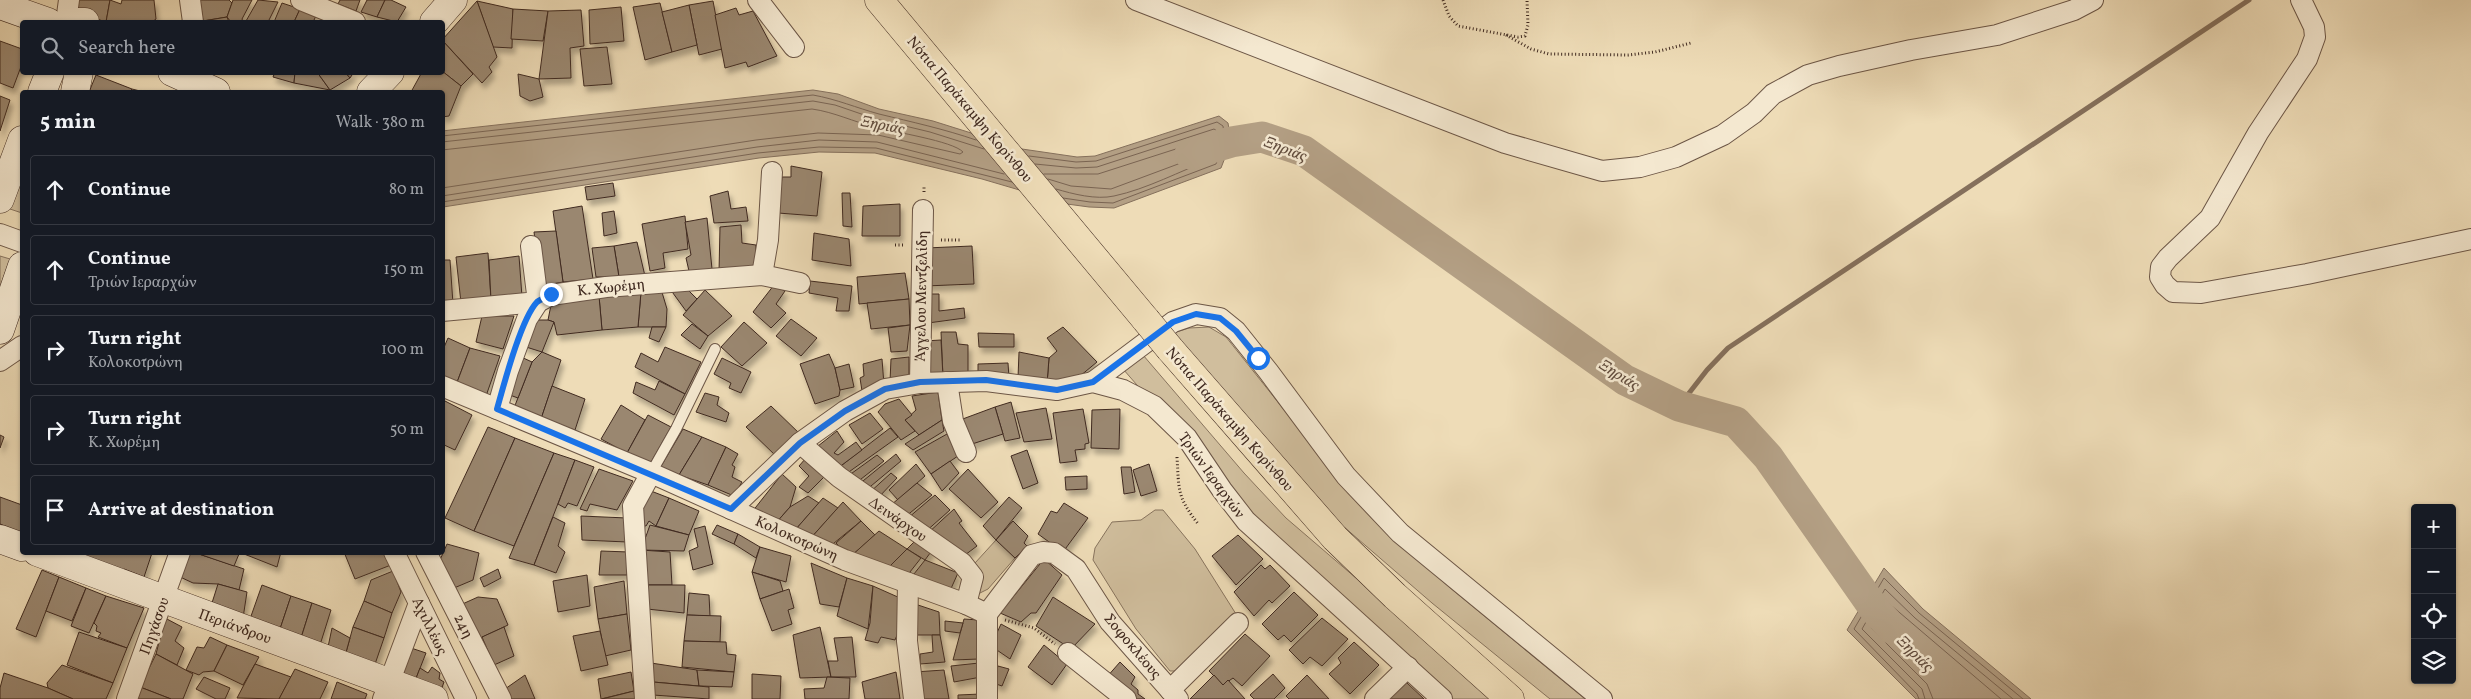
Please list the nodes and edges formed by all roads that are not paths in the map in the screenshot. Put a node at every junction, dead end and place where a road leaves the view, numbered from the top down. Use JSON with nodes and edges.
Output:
{"nodes":[{"id":1,"x":69,"y":0,"type":"edge"},
{"id":2,"x":190,"y":0,"type":"edge"},
{"id":3,"x":301,"y":0,"type":"edge"},
{"id":4,"x":453,"y":0,"type":"edge"},
{"id":5,"x":758,"y":0,"type":"edge"},
{"id":6,"x":879,"y":0,"type":"edge"},
{"id":7,"x":1136,"y":0,"type":"edge"},
{"id":8,"x":2093,"y":0,"type":"edge"},
{"id":9,"x":2301,"y":0,"type":"edge"},
{"id":10,"x":0,"y":4,"type":"edge"},
{"id":11,"x":43,"y":20,"type":"edge"},
{"id":12,"x":66,"y":20,"type":"edge"},
{"id":13,"x":193,"y":20,"type":"edge"},
{"id":14,"x":350,"y":20,"type":"edge"},
{"id":15,"x":436,"y":20,"type":"edge"},
{"id":16,"x":0,"y":24,"type":"edge"},
{"id":17,"x":20,"y":31,"type":"edge"},
{"id":18,"x":794,"y":47,"type":"dead end"},
{"id":19,"x":49,"y":75,"type":"edge"},
{"id":20,"x":79,"y":75,"type":"edge"},
{"id":21,"x":179,"y":75,"type":"edge"},
{"id":22,"x":387,"y":75,"type":"edge"},
{"id":23,"x":43,"y":90,"type":"edge"},
{"id":24,"x":76,"y":90,"type":"edge"},
{"id":25,"x":212,"y":90,"type":"edge"},
{"id":26,"x":373,"y":90,"type":"edge"},
{"id":27,"x":20,"y":145,"type":"edge"},
{"id":28,"x":772,"y":172,"type":"dead end"},
{"id":29,"x":0,"y":199,"type":"edge"},
{"id":30,"x":923,"y":210,"type":"dead end"},
{"id":31,"x":0,"y":234,"type":"edge"},
{"id":32,"x":2471,"y":239,"type":"edge"},
{"id":33,"x":20,"y":241,"type":"edge"},
{"id":34,"x":531,"y":246,"type":"dead end"},
{"id":35,"x":20,"y":272,"type":"edge"},
{"id":36,"x":762,"y":274,"type":"junction"},
{"id":37,"x":800,"y":283,"type":"dead end"},
{"id":38,"x":538,"y":302,"type":"junction"},
{"id":39,"x":445,"y":311,"type":"edge"},
{"id":40,"x":0,"y":330,"type":"edge"},
{"id":41,"x":20,"y":347,"type":"edge"},
{"id":42,"x":715,"y":349,"type":"dead end"},
{"id":43,"x":0,"y":361,"type":"edge"},
{"id":44,"x":920,"y":382,"type":"junction"},
{"id":45,"x":946,"y":382,"type":"junction"},
{"id":46,"x":1093,"y":382,"type":"junction"},
{"id":47,"x":445,"y":387,"type":"edge"},
{"id":48,"x":497,"y":409,"type":"junction"},
{"id":49,"x":800,"y":443,"type":"junction"},
{"id":50,"x":966,"y":452,"type":"dead end"},
{"id":51,"x":651,"y":473,"type":"junction"},
{"id":52,"x":731,"y":509,"type":"junction"},
{"id":53,"x":0,"y":539,"type":"edge"},
{"id":54,"x":20,"y":546,"type":"edge"},
{"id":55,"x":45,"y":555,"type":"edge"},
{"id":56,"x":179,"y":555,"type":"edge"},
{"id":57,"x":395,"y":555,"type":"edge"},
{"id":58,"x":428,"y":555,"type":"edge"},
{"id":59,"x":908,"y":583,"type":"junction"},
{"id":60,"x":164,"y":599,"type":"junction"},
{"id":61,"x":419,"y":603,"type":"junction"},
{"id":62,"x":966,"y":604,"type":"junction"},
{"id":63,"x":988,"y":614,"type":"junction"},
{"id":64,"x":1238,"y":623,"type":"dead end"},
{"id":65,"x":1068,"y":653,"type":"road end"},
{"id":66,"x":1408,"y":667,"type":"junction"},
{"id":67,"x":386,"y":691,"type":"edge"},
{"id":68,"x":1174,"y":695,"type":"edge"},
{"id":69,"x":127,"y":699,"type":"edge"},
{"id":70,"x":434,"y":699,"type":"edge"},
{"id":71,"x":466,"y":699,"type":"edge"},
{"id":72,"x":501,"y":699,"type":"edge"},
{"id":73,"x":645,"y":699,"type":"edge"},
{"id":74,"x":914,"y":699,"type":"edge"},
{"id":75,"x":987,"y":699,"type":"edge"},
{"id":76,"x":1126,"y":699,"type":"edge"},
{"id":77,"x":1375,"y":699,"type":"edge"},
{"id":78,"x":1442,"y":699,"type":"edge"},
{"id":79,"x":1510,"y":699,"type":"edge"},
{"id":80,"x":1602,"y":699,"type":"edge"}],
"edges":[{"from":1,"to":12,"type":"street"},
{"from":2,"to":13,"type":"street"},
{"from":3,"to":14,"type":"street"},
{"from":4,"to":15,"type":"street"},
{"from":5,"to":18,"type":"street"},
{"from":6,"to":79,"type":"highway","name":"Νότια Παράκαμψη Κορίνθου","bridge":true},
{"from":7,"to":8,"type":"street"},
{"from":9,"to":32,"type":"street"},
{"from":10,"to":11,"type":"street"},
{"from":16,"to":17,"type":"street"},
{"from":19,"to":23,"type":"street"},
{"from":20,"to":24,"type":"street"},
{"from":21,"to":25,"type":"street"},
{"from":22,"to":26,"type":"street"},
{"from":27,"to":29,"type":"street"},
{"from":28,"to":36,"type":"street"},
{"from":30,"to":44,"type":"street","name":"Άγγελου Μεντζελίδη"},
{"from":31,"to":33,"type":"street"},
{"from":34,"to":38,"type":"street"},
{"from":35,"to":40,"type":"street"},
{"from":36,"to":37,"type":"street","name":"Κ. Χωρέμη"},
{"from":36,"to":38,"type":"street","name":"Κ. Χωρέμη"},
{"from":38,"to":39,"type":"street","name":"Κ. Χωρέμη"},
{"from":38,"to":48,"type":"street"},
{"from":41,"to":43,"type":"street"},
{"from":42,"to":51,"type":"lane"},
{"from":44,"to":45,"type":"street","name":"Τριών Ιεραρχών"},
{"from":44,"to":49,"type":"street","name":"Τριών Ιεραρχών"},
{"from":45,"to":46,"type":"street","name":"Τριών Ιεραρχών"},
{"from":45,"to":50,"type":"street"},
{"from":46,"to":66,"type":"street","name":"Τριών Ιεραρχών"},
{"from":46,"to":80,"type":"street"},
{"from":47,"to":48,"type":"street","name":"Κολοκοτρώνη"},
{"from":48,"to":51,"type":"street","name":"Κολοκοτρώνη"},
{"from":49,"to":52,"type":"street","name":"Τριών Ιεραρχών"},
{"from":49,"to":62,"type":"street","name":"Δεινάρχου"},
{"from":51,"to":52,"type":"street","name":"Κολοκοτρώνη"},
{"from":51,"to":73,"type":"street"},
{"from":52,"to":59,"type":"street","name":"Κολοκοτρώνη"},
{"from":53,"to":54,"type":"street"},
{"from":55,"to":60,"type":"street","name":"Περιάνδρου"},
{"from":56,"to":60,"type":"street","name":"Πηγάσου"},
{"from":57,"to":61,"type":"street","name":"Αχιλλέως"},
{"from":58,"to":72,"type":"street","name":"24η"},
{"from":59,"to":62,"type":"street","name":"Κολοκοτρώνη"},
{"from":59,"to":74,"type":"street"},
{"from":60,"to":67,"type":"street","name":"Περιάνδρου"},
{"from":60,"to":69,"type":"street","name":"Πηγάσου"},
{"from":61,"to":67,"type":"street"},
{"from":61,"to":71,"type":"street","name":"Αχιλλέως"},
{"from":62,"to":63,"type":"street","name":"Κολοκοτρώνη"},
{"from":63,"to":68,"type":"street","name":"Σοφοκλέους"},
{"from":63,"to":75,"type":"street"},
{"from":64,"to":68,"type":"street"},
{"from":65,"to":76,"type":"street"},
{"from":66,"to":77,"type":"street"},
{"from":66,"to":78,"type":"street","name":"Τριών Ιεραρχών"},
{"from":67,"to":70,"type":"street","name":"Περιάνδρου"}]}
